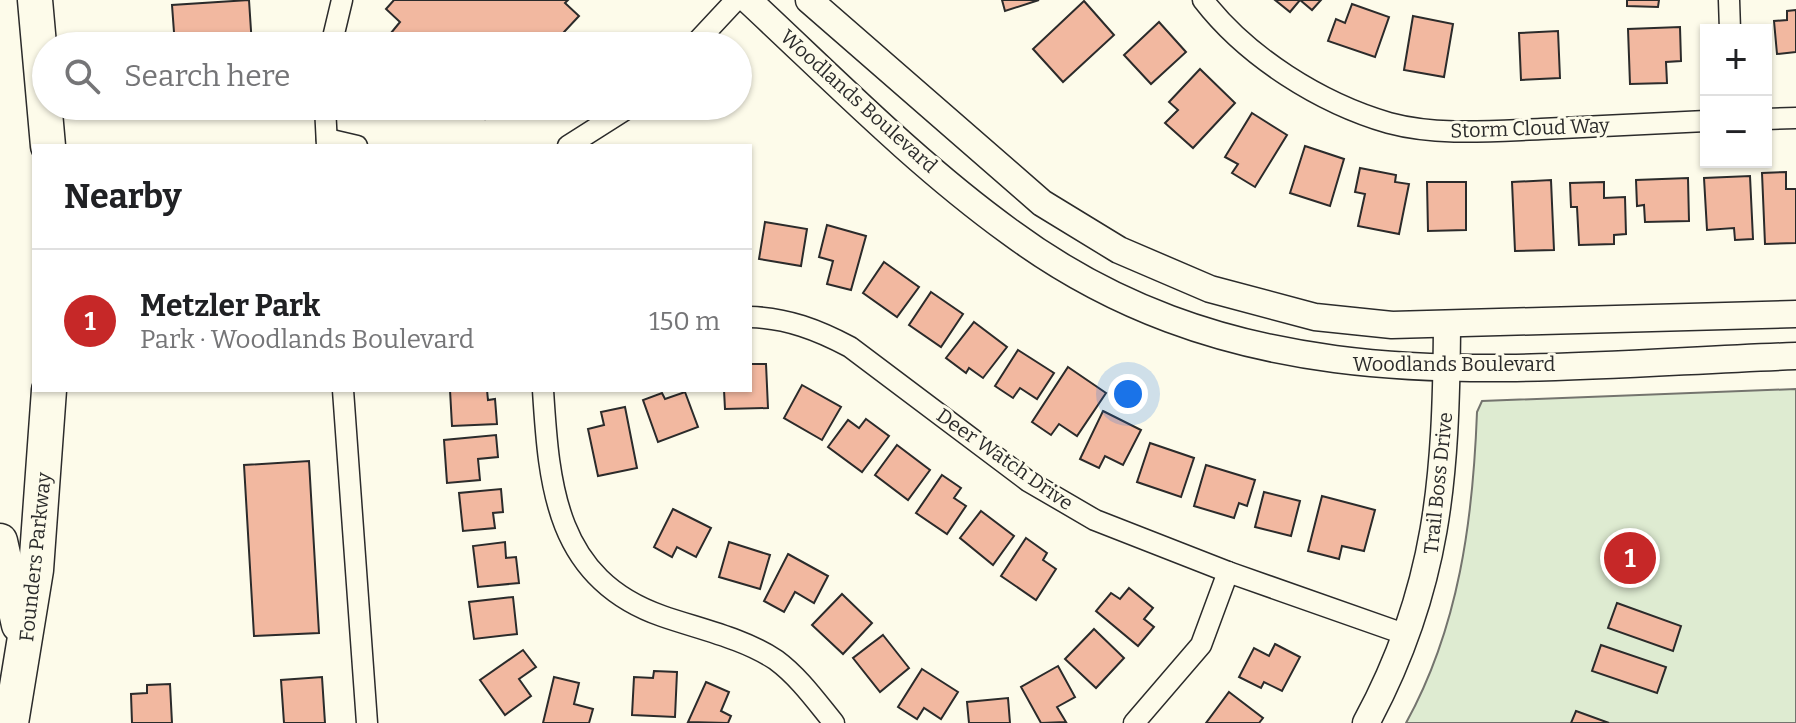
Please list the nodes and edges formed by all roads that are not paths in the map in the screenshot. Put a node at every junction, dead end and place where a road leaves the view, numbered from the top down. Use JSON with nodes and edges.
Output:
{"nodes":[{"id":1,"x":35,"y":0,"type":"edge"},
{"id":2,"x":342,"y":0,"type":"edge"},
{"id":3,"x":736,"y":0,"type":"edge"},
{"id":4,"x":748,"y":0,"type":"edge"},
{"id":5,"x":809,"y":0,"type":"edge"},
{"id":6,"x":1203,"y":0,"type":"edge"},
{"id":7,"x":1729,"y":0,"type":"edge"},
{"id":8,"x":1730,"y":24,"type":"edge"},
{"id":9,"x":38,"y":32,"type":"edge"},
{"id":10,"x":334,"y":32,"type":"edge"},
{"id":11,"x":706,"y":32,"type":"edge"},
{"id":12,"x":1796,"y":118,"type":"edge"},
{"id":13,"x":1772,"y":119,"type":"edge"},
{"id":14,"x":46,"y":120,"type":"edge"},
{"id":15,"x":326,"y":120,"type":"edge"},
{"id":16,"x":609,"y":120,"type":"edge"},
{"id":17,"x":1700,"y":121,"type":"edge"},
{"id":18,"x":327,"y":143,"type":"edge"},
{"id":19,"x":48,"y":144,"type":"edge"},
{"id":20,"x":571,"y":144,"type":"edge"},
{"id":21,"x":1796,"y":314,"type":"edge"},
{"id":22,"x":752,"y":317,"type":"edge"},
{"id":23,"x":1447,"y":326,"type":"junction"},
{"id":24,"x":1796,"y":356,"type":"edge"},
{"id":25,"x":1447,"y":367,"type":"junction"},
{"id":26,"x":49,"y":392,"type":"edge"},
{"id":27,"x":343,"y":392,"type":"edge"},
{"id":28,"x":543,"y":392,"type":"edge"},
{"id":29,"x":0,"y":541,"type":"edge"},
{"id":30,"x":1228,"y":572,"type":"junction"},
{"id":31,"x":1407,"y":635,"type":"junction"},
{"id":32,"x":24,"y":653,"type":"junction"},
{"id":33,"x":11,"y":723,"type":"edge"},
{"id":34,"x":367,"y":723,"type":"edge"},
{"id":35,"x":834,"y":723,"type":"edge"},
{"id":36,"x":1134,"y":723,"type":"edge"},
{"id":37,"x":1366,"y":723,"type":"edge"}],
"edges":[{"from":1,"to":9,"type":"highway"},
{"from":2,"to":10,"type":"street"},
{"from":3,"to":11,"type":"street"},
{"from":4,"to":25,"type":"street","name":"Woodlands Boulevard"},
{"from":5,"to":23,"type":"street","name":"Woodlands Boulevard"},
{"from":6,"to":17,"type":"street","name":"Storm Cloud Way"},
{"from":7,"to":8,"type":"street"},
{"from":12,"to":13,"type":"street"},
{"from":14,"to":19,"type":"highway"},
{"from":15,"to":18,"type":"street"},
{"from":16,"to":20,"type":"street"},
{"from":21,"to":23,"type":"street","name":"Woodlands Boulevard"},
{"from":22,"to":30,"type":"street","name":"Deer Watch Drive"},
{"from":23,"to":25,"type":"street","name":"Trail Boss Drive"},
{"from":24,"to":25,"type":"street","name":"Woodlands Boulevard"},
{"from":25,"to":31,"type":"street","name":"Trail Boss Drive"},
{"from":26,"to":32,"type":"highway","name":"Founders Parkway"},
{"from":27,"to":34,"type":"street"},
{"from":28,"to":35,"type":"street"},
{"from":29,"to":32,"type":"highway"},
{"from":30,"to":31,"type":"street","name":"Deer Watch Drive"},
{"from":30,"to":36,"type":"street"},
{"from":31,"to":37,"type":"street","name":"Trail Boss Drive"},
{"from":32,"to":33,"type":"highway","name":"Founders Parkway"}]}
